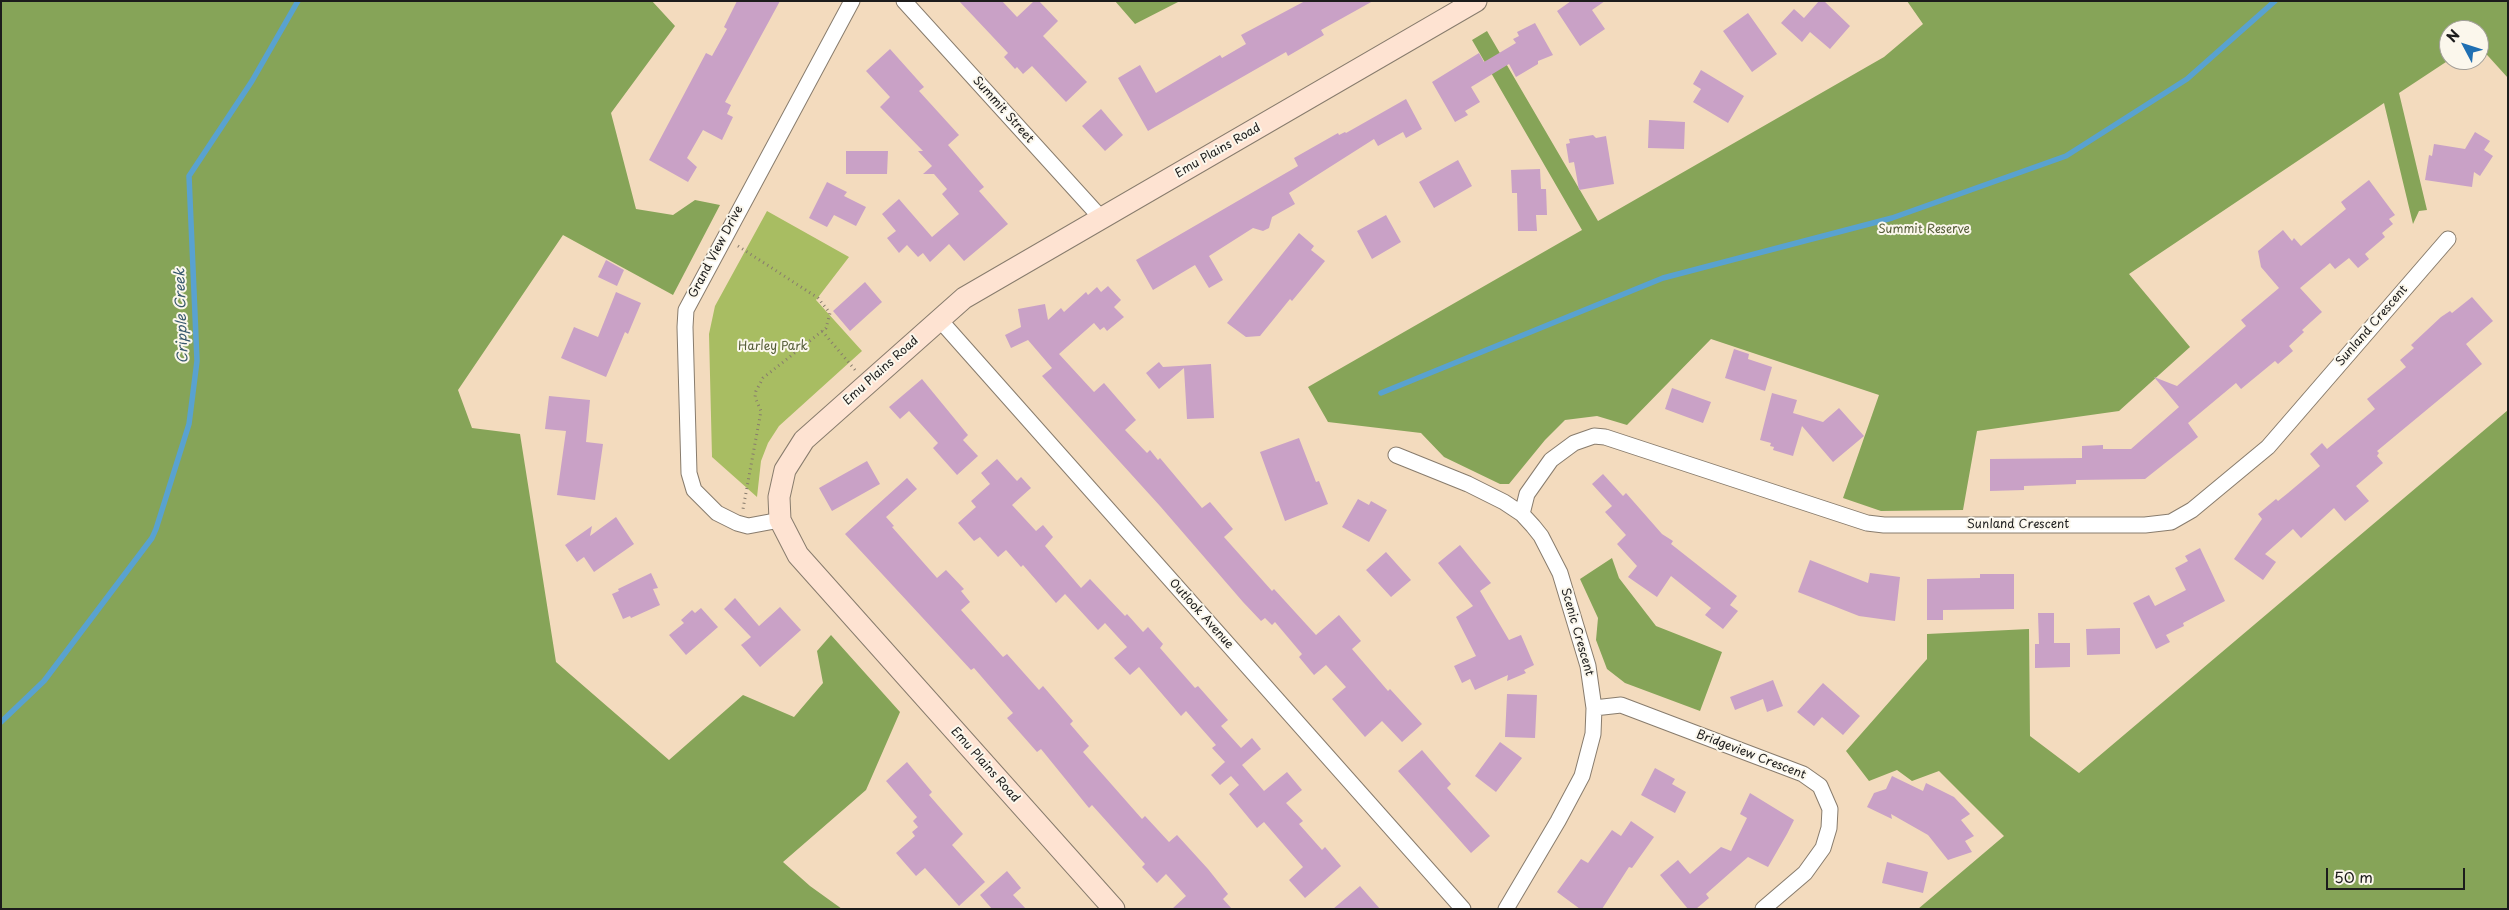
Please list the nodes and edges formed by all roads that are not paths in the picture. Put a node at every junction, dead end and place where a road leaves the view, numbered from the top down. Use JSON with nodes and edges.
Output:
{"nodes":[{"id":1,"x":852,"y":1,"type":"edge"},
{"id":2,"x":904,"y":1,"type":"edge"},
{"id":3,"x":1476,"y":1,"type":"edge"},
{"id":4,"x":1102,"y":219,"type":"junction"},
{"id":5,"x":2448,"y":239,"type":"dead end"},
{"id":6,"x":938,"y":320,"type":"junction"},
{"id":7,"x":1396,"y":455,"type":"dead end"},
{"id":8,"x":1522,"y":514,"type":"junction"},
{"id":9,"x":780,"y":520,"type":"junction"},
{"id":10,"x":1594,"y":708,"type":"junction"},
{"id":11,"x":1114,"y":909,"type":"edge"},
{"id":12,"x":1463,"y":909,"type":"edge"},
{"id":13,"x":1506,"y":909,"type":"edge"},
{"id":14,"x":1763,"y":909,"type":"edge"}],
"edges":[{"from":1,"to":9,"type":"street","name":"Grand View Drive"},
{"from":2,"to":4,"type":"street","name":"Summit Street"},
{"from":3,"to":4,"type":"street","name":"Emu Plains Road"},
{"from":4,"to":6,"type":"street","name":"Emu Plains Road"},
{"from":5,"to":8,"type":"street","name":"Sunland Crescent"},
{"from":6,"to":9,"type":"street","name":"Emu Plains Road"},
{"from":6,"to":12,"type":"street","name":"Outlook Avenue"},
{"from":7,"to":8,"type":"street","name":"Scenic Crescent"},
{"from":8,"to":10,"type":"street","name":"Scenic Crescent"},
{"from":9,"to":11,"type":"street","name":"Emu Plains Road"},
{"from":10,"to":13,"type":"street","name":"Scenic Crescent"},
{"from":10,"to":14,"type":"street","name":"Bridgeview Crescent"}]}
